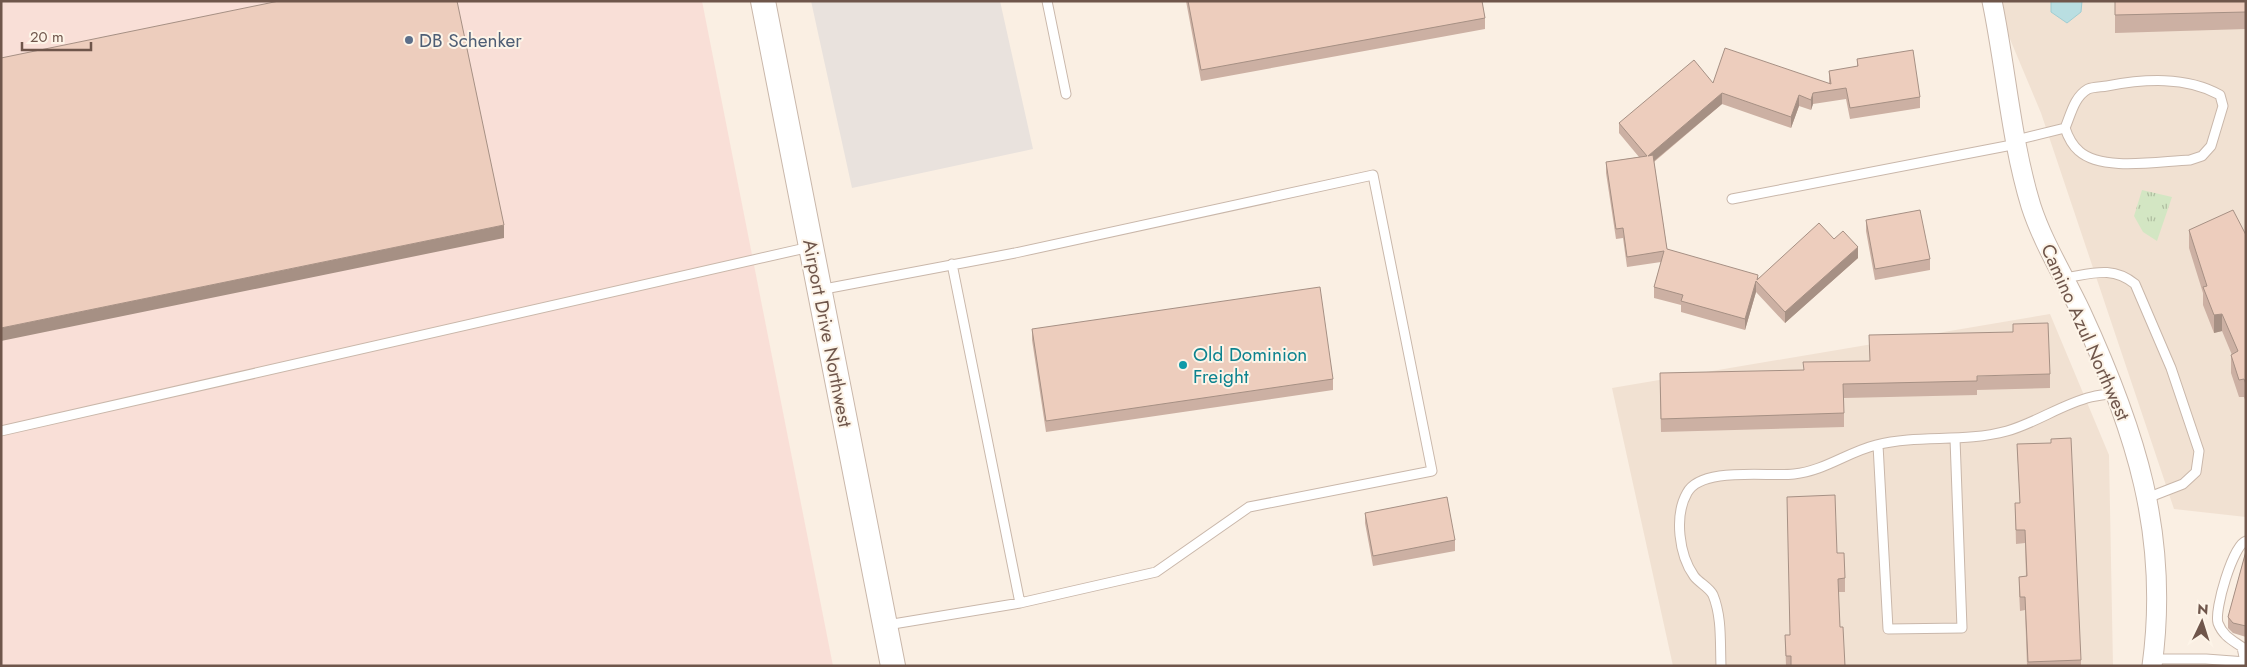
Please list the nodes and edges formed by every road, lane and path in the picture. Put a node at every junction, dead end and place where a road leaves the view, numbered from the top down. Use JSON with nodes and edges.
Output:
{"nodes":[{"id":1,"x":762,"y":1,"type":"edge"},
{"id":2,"x":1047,"y":1,"type":"edge"},
{"id":3,"x":1992,"y":1,"type":"edge"},
{"id":4,"x":1066,"y":94,"type":"dead end"},
{"id":5,"x":2065,"y":128,"type":"junction"},
{"id":6,"x":2017,"y":142,"type":"junction"},
{"id":7,"x":1732,"y":199,"type":"dead end"},
{"id":8,"x":811,"y":247,"type":"junction"},
{"id":9,"x":952,"y":264,"type":"junction"},
{"id":10,"x":2064,"y":278,"type":"junction"},
{"id":11,"x":819,"y":290,"type":"junction"},
{"id":12,"x":2117,"y":393,"type":"junction"},
{"id":13,"x":1,"y":430,"type":"edge"},
{"id":14,"x":1955,"y":439,"type":"junction"},
{"id":15,"x":1878,"y":445,"type":"junction"},
{"id":16,"x":2147,"y":498,"type":"junction"},
{"id":17,"x":2246,"y":540,"type":"edge"},
{"id":18,"x":1020,"y":603,"type":"junction"},
{"id":19,"x":885,"y":626,"type":"junction"},
{"id":20,"x":2246,"y":662,"type":"edge"},
{"id":21,"x":2152,"y":663,"type":"edge"},
{"id":22,"x":893,"y":666,"type":"edge"},
{"id":23,"x":1721,"y":666,"type":"edge"}],
"edges":[{"from":1,"to":8,"type":"street","name":"Airport Drive Northwest"},
{"from":2,"to":4,"type":"lane"},
{"from":3,"to":6,"type":"street","name":"Camino Azul Northwest"},
{"from":5,"to":5,"type":"lane"},
{"from":5,"to":6,"type":"lane"},
{"from":6,"to":7,"type":"lane"},
{"from":6,"to":10,"type":"street","name":"Camino Azul Northwest"},
{"from":8,"to":11,"type":"street","name":"Airport Drive Northwest"},
{"from":8,"to":13,"type":"lane"},
{"from":9,"to":11,"type":"lane"},
{"from":9,"to":18,"type":"lane"},
{"from":9,"to":18,"type":"lane"},
{"from":10,"to":12,"type":"street","name":"Camino Azul Northwest"},
{"from":10,"to":16,"type":"lane"},
{"from":11,"to":19,"type":"street","name":"Airport Drive Northwest"},
{"from":12,"to":14,"type":"lane"},
{"from":12,"to":16,"type":"street","name":"Camino Azul Northwest"},
{"from":14,"to":15,"type":"lane"},
{"from":14,"to":15,"type":"lane"},
{"from":15,"to":23,"type":"lane"},
{"from":16,"to":21,"type":"street","name":"Camino Azul Northwest"},
{"from":17,"to":20,"type":"lane"},
{"from":18,"to":19,"type":"lane"},
{"from":19,"to":22,"type":"street","name":"Airport Drive Northwest"},
{"from":20,"to":21,"type":"lane"}]}
